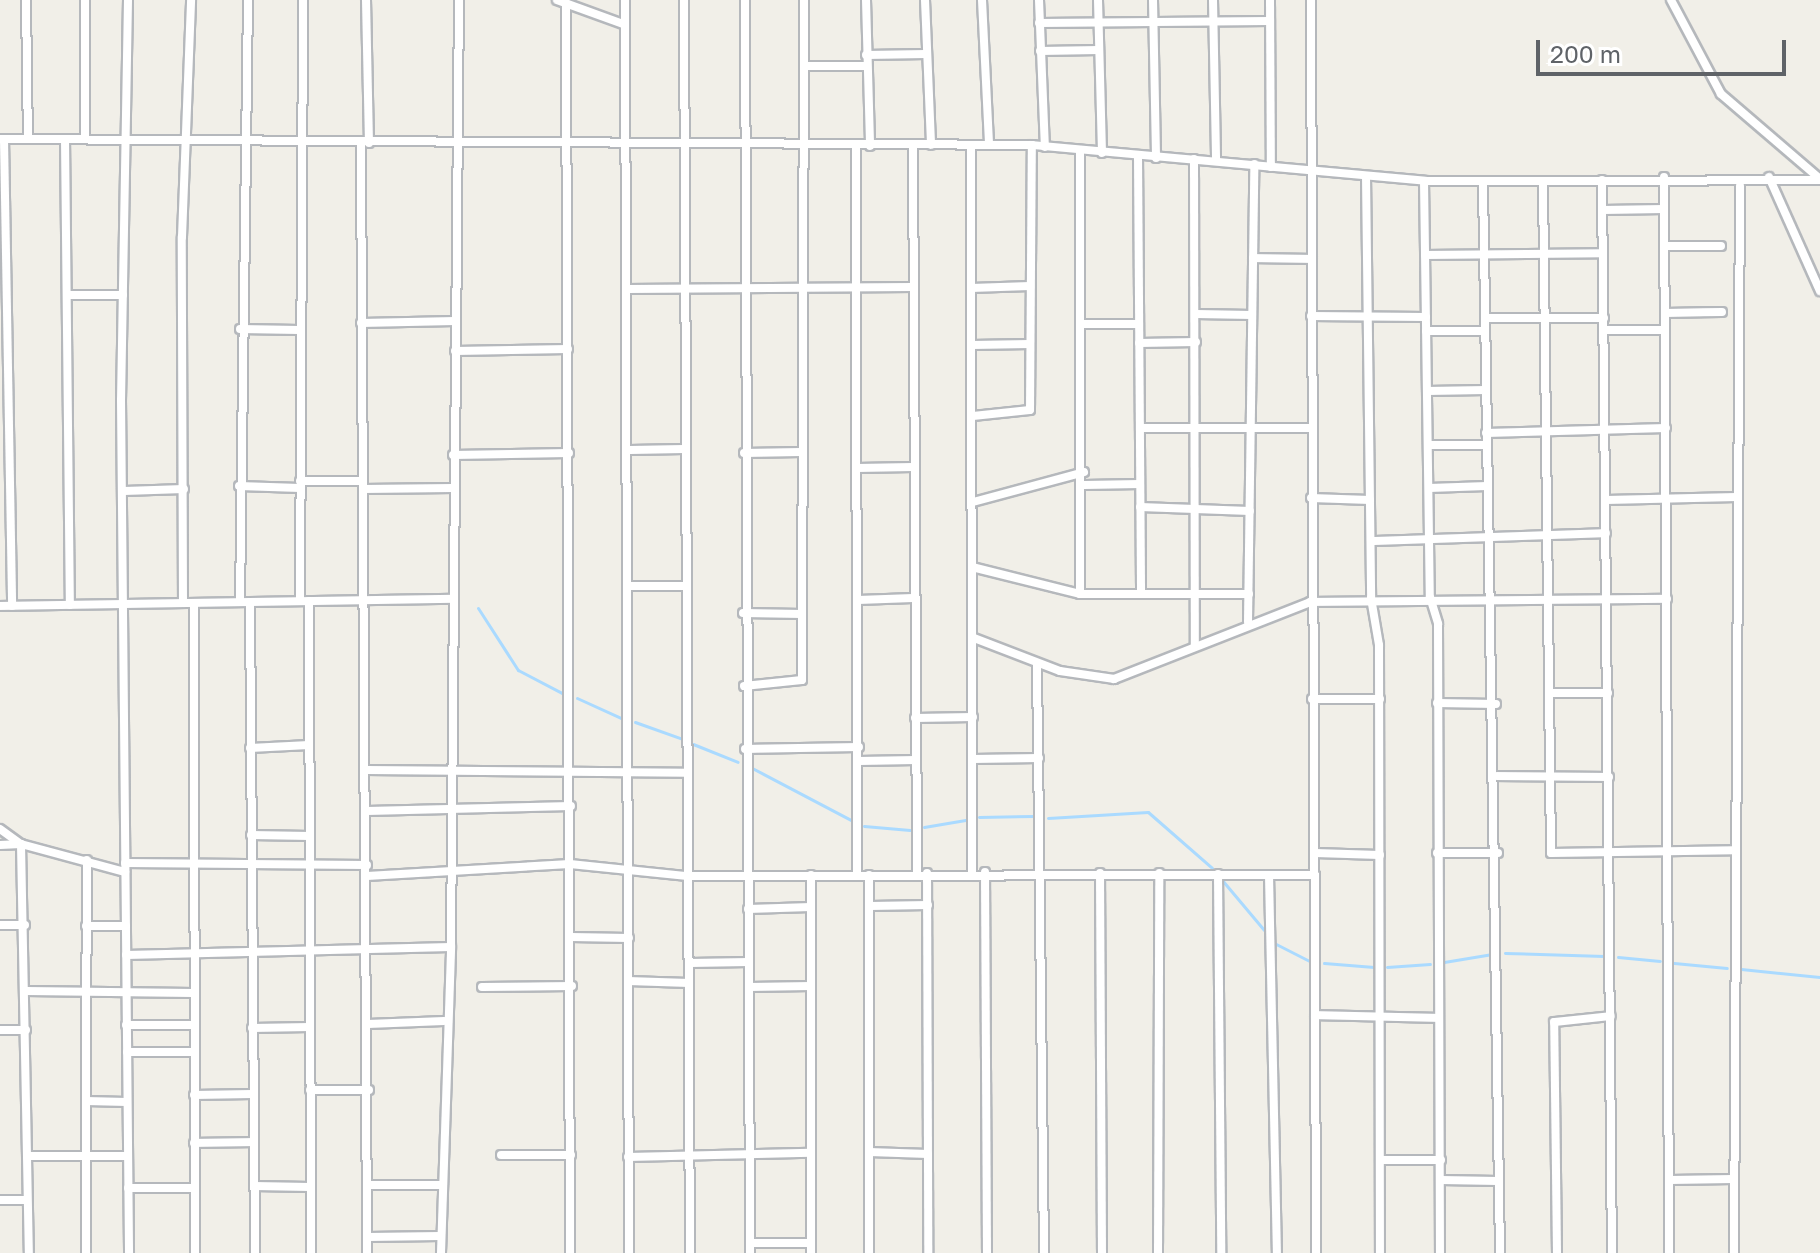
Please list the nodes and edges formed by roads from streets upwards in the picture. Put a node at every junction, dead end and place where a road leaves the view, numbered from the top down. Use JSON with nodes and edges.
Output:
{"nodes":[{"id":1,"x":26,"y":0,"type":"edge"},
{"id":2,"x":85,"y":0,"type":"edge"},
{"id":3,"x":128,"y":0,"type":"edge"},
{"id":4,"x":191,"y":0,"type":"edge"},
{"id":5,"x":248,"y":0,"type":"edge"},
{"id":6,"x":303,"y":0,"type":"edge"},
{"id":7,"x":366,"y":0,"type":"edge"},
{"id":8,"x":459,"y":0,"type":"edge"},
{"id":9,"x":625,"y":0,"type":"edge"},
{"id":10,"x":684,"y":0,"type":"edge"},
{"id":11,"x":745,"y":0,"type":"edge"},
{"id":12,"x":804,"y":0,"type":"edge"},
{"id":13,"x":866,"y":0,"type":"edge"},
{"id":14,"x":925,"y":0,"type":"edge"},
{"id":15,"x":982,"y":0,"type":"edge"},
{"id":16,"x":1039,"y":0,"type":"edge"},
{"id":17,"x":1098,"y":0,"type":"edge"},
{"id":18,"x":1153,"y":0,"type":"edge"},
{"id":19,"x":1213,"y":0,"type":"edge"},
{"id":20,"x":1270,"y":0,"type":"edge"},
{"id":21,"x":1311,"y":0,"type":"edge"},
{"id":22,"x":1671,"y":0,"type":"edge"},
{"id":23,"x":561,"y":2,"type":"edge"},
{"id":24,"x":1270,"y":21,"type":"junction"},
{"id":25,"x":1213,"y":22,"type":"junction"},
{"id":26,"x":1039,"y":23,"type":"junction"},
{"id":27,"x":623,"y":24,"type":"junction"},
{"id":28,"x":1099,"y":24,"type":"junction"},
{"id":29,"x":1153,"y":24,"type":"junction"},
{"id":30,"x":1099,"y":50,"type":"junction"},
{"id":31,"x":1040,"y":51,"type":"junction"},
{"id":32,"x":926,"y":54,"type":"junction"},
{"id":33,"x":866,"y":55,"type":"junction"},
{"id":34,"x":805,"y":66,"type":"junction"},
{"id":35,"x":866,"y":66,"type":"junction"},
{"id":36,"x":2,"y":139,"type":"edge"},
{"id":37,"x":28,"y":139,"type":"junction"},
{"id":38,"x":65,"y":139,"type":"junction"},
{"id":39,"x":85,"y":139,"type":"junction"},
{"id":40,"x":126,"y":140,"type":"junction"},
{"id":41,"x":457,"y":141,"type":"junction"},
{"id":42,"x":186,"y":142,"type":"junction"},
{"id":43,"x":569,"y":142,"type":"junction"},
{"id":44,"x":243,"y":143,"type":"junction"},
{"id":45,"x":365,"y":143,"type":"junction"},
{"id":46,"x":625,"y":143,"type":"junction"},
{"id":47,"x":303,"y":144,"type":"junction"},
{"id":48,"x":684,"y":144,"type":"junction"},
{"id":49,"x":743,"y":145,"type":"junction"},
{"id":50,"x":802,"y":145,"type":"junction"},
{"id":51,"x":931,"y":145,"type":"junction"},
{"id":52,"x":971,"y":145,"type":"junction"},
{"id":53,"x":989,"y":145,"type":"junction"},
{"id":54,"x":1032,"y":145,"type":"junction"},
{"id":55,"x":856,"y":146,"type":"junction"},
{"id":56,"x":870,"y":146,"type":"junction"},
{"id":57,"x":913,"y":146,"type":"junction"},
{"id":58,"x":1045,"y":147,"type":"junction"},
{"id":59,"x":1080,"y":150,"type":"junction"},
{"id":60,"x":1102,"y":153,"type":"junction"},
{"id":61,"x":1138,"y":156,"type":"junction"},
{"id":62,"x":1156,"y":158,"type":"junction"},
{"id":63,"x":1194,"y":159,"type":"junction"},
{"id":64,"x":1216,"y":159,"type":"junction"},
{"id":65,"x":1254,"y":164,"type":"junction"},
{"id":66,"x":1271,"y":167,"type":"junction"},
{"id":67,"x":1312,"y":171,"type":"junction"},
{"id":68,"x":1366,"y":176,"type":"junction"},
{"id":69,"x":1664,"y":177,"type":"junction"},
{"id":70,"x":1769,"y":177,"type":"junction"},
{"id":71,"x":1602,"y":180,"type":"junction"},
{"id":72,"x":1820,"y":180,"type":"edge"},
{"id":73,"x":1424,"y":181,"type":"junction"},
{"id":74,"x":1543,"y":181,"type":"junction"},
{"id":75,"x":1483,"y":183,"type":"junction"},
{"id":76,"x":1740,"y":186,"type":"dead end"},
{"id":77,"x":1664,"y":209,"type":"junction"},
{"id":78,"x":1603,"y":210,"type":"junction"},
{"id":79,"x":1664,"y":246,"type":"junction"},
{"id":80,"x":1721,"y":246,"type":"dead end"},
{"id":81,"x":1603,"y":253,"type":"junction"},
{"id":82,"x":1544,"y":254,"type":"junction"},
{"id":83,"x":1425,"y":255,"type":"junction"},
{"id":84,"x":1484,"y":255,"type":"junction"},
{"id":85,"x":1253,"y":258,"type":"junction"},
{"id":86,"x":1312,"y":259,"type":"junction"},
{"id":87,"x":1030,"y":286,"type":"junction"},
{"id":88,"x":913,"y":287,"type":"junction"},
{"id":89,"x":683,"y":288,"type":"junction"},
{"id":90,"x":743,"y":288,"type":"junction"},
{"id":91,"x":799,"y":288,"type":"junction"},
{"id":92,"x":857,"y":288,"type":"junction"},
{"id":93,"x":971,"y":288,"type":"junction"},
{"id":94,"x":627,"y":289,"type":"junction"},
{"id":95,"x":1820,"y":291,"type":"edge"},
{"id":96,"x":4,"y":292,"type":"edge"},
{"id":97,"x":69,"y":295,"type":"junction"},
{"id":98,"x":123,"y":295,"type":"junction"},
{"id":99,"x":1722,"y":312,"type":"dead end"},
{"id":100,"x":1665,"y":313,"type":"junction"},
{"id":101,"x":1196,"y":314,"type":"junction"},
{"id":102,"x":1252,"y":315,"type":"junction"},
{"id":103,"x":1311,"y":316,"type":"junction"},
{"id":104,"x":1368,"y":316,"type":"junction"},
{"id":105,"x":1426,"y":317,"type":"junction"},
{"id":106,"x":1545,"y":317,"type":"junction"},
{"id":107,"x":1485,"y":318,"type":"junction"},
{"id":108,"x":1604,"y":318,"type":"junction"},
{"id":109,"x":455,"y":321,"type":"junction"},
{"id":110,"x":361,"y":323,"type":"junction"},
{"id":111,"x":1083,"y":324,"type":"junction"},
{"id":112,"x":1139,"y":324,"type":"junction"},
{"id":113,"x":240,"y":329,"type":"junction"},
{"id":114,"x":299,"y":330,"type":"junction"},
{"id":115,"x":1604,"y":330,"type":"junction"},
{"id":116,"x":1665,"y":330,"type":"junction"},
{"id":117,"x":1426,"y":331,"type":"junction"},
{"id":118,"x":1485,"y":331,"type":"junction"},
{"id":119,"x":1196,"y":342,"type":"junction"},
{"id":120,"x":1139,"y":343,"type":"junction"},
{"id":121,"x":1030,"y":344,"type":"junction"},
{"id":122,"x":972,"y":345,"type":"junction"},
{"id":123,"x":568,"y":349,"type":"junction"},
{"id":124,"x":455,"y":351,"type":"junction"},
{"id":125,"x":1486,"y":390,"type":"junction"},
{"id":126,"x":1427,"y":391,"type":"junction"},
{"id":127,"x":973,"y":416,"type":"junction"},
{"id":128,"x":1140,"y":428,"type":"junction"},
{"id":129,"x":1196,"y":428,"type":"junction"},
{"id":130,"x":1251,"y":428,"type":"junction"},
{"id":131,"x":1311,"y":428,"type":"junction"},
{"id":132,"x":1605,"y":428,"type":"junction"},
{"id":133,"x":1666,"y":428,"type":"junction"},
{"id":134,"x":1547,"y":430,"type":"junction"},
{"id":135,"x":1486,"y":433,"type":"junction"},
{"id":136,"x":1428,"y":445,"type":"junction"},
{"id":137,"x":1487,"y":445,"type":"junction"},
{"id":138,"x":684,"y":449,"type":"junction"},
{"id":139,"x":630,"y":450,"type":"junction"},
{"id":140,"x":801,"y":452,"type":"junction"},
{"id":141,"x":569,"y":453,"type":"junction"},
{"id":142,"x":744,"y":453,"type":"junction"},
{"id":143,"x":453,"y":455,"type":"junction"},
{"id":144,"x":913,"y":467,"type":"junction"},
{"id":145,"x":857,"y":468,"type":"junction"},
{"id":146,"x":1084,"y":472,"type":"junction"},
{"id":147,"x":300,"y":484,"type":"junction"},
{"id":148,"x":1140,"y":484,"type":"junction"},
{"id":149,"x":363,"y":485,"type":"junction"},
{"id":150,"x":1084,"y":485,"type":"junction"},
{"id":151,"x":239,"y":486,"type":"junction"},
{"id":152,"x":1487,"y":486,"type":"junction"},
{"id":153,"x":453,"y":488,"type":"junction"},
{"id":154,"x":1429,"y":488,"type":"junction"},
{"id":155,"x":184,"y":489,"type":"junction"},
{"id":156,"x":124,"y":491,"type":"junction"},
{"id":157,"x":1737,"y":497,"type":"junction"},
{"id":158,"x":1311,"y":498,"type":"junction"},
{"id":159,"x":1370,"y":500,"type":"junction"},
{"id":160,"x":1606,"y":500,"type":"junction"},
{"id":161,"x":1667,"y":500,"type":"junction"},
{"id":162,"x":973,"y":502,"type":"junction"},
{"id":163,"x":1140,"y":507,"type":"junction"},
{"id":164,"x":1196,"y":507,"type":"junction"},
{"id":165,"x":11,"y":509,"type":"junction"},
{"id":166,"x":0,"y":510,"type":"edge"},
{"id":167,"x":1250,"y":511,"type":"junction"},
{"id":168,"x":1606,"y":533,"type":"junction"},
{"id":169,"x":1549,"y":535,"type":"junction"},
{"id":170,"x":1488,"y":538,"type":"junction"},
{"id":171,"x":1429,"y":540,"type":"junction"},
{"id":172,"x":1371,"y":541,"type":"junction"},
{"id":173,"x":972,"y":567,"type":"junction"},
{"id":174,"x":629,"y":586,"type":"junction"},
{"id":175,"x":686,"y":586,"type":"junction"},
{"id":176,"x":1080,"y":594,"type":"junction"},
{"id":177,"x":1141,"y":594,"type":"junction"},
{"id":178,"x":1249,"y":594,"type":"junction"},
{"id":179,"x":1195,"y":595,"type":"junction"},
{"id":180,"x":1430,"y":597,"type":"junction"},
{"id":181,"x":1489,"y":597,"type":"junction"},
{"id":182,"x":913,"y":598,"type":"junction"},
{"id":183,"x":1371,"y":598,"type":"junction"},
{"id":184,"x":1607,"y":598,"type":"junction"},
{"id":185,"x":451,"y":599,"type":"junction"},
{"id":186,"x":1550,"y":599,"type":"junction"},
{"id":187,"x":1667,"y":599,"type":"junction"},
{"id":188,"x":858,"y":600,"type":"junction"},
{"id":189,"x":305,"y":601,"type":"junction"},
{"id":190,"x":366,"y":601,"type":"junction"},
{"id":191,"x":245,"y":602,"type":"junction"},
{"id":192,"x":1310,"y":602,"type":"junction"},
{"id":193,"x":183,"y":603,"type":"junction"},
{"id":194,"x":194,"y":603,"type":"junction"},
{"id":195,"x":123,"y":604,"type":"junction"},
{"id":196,"x":70,"y":605,"type":"junction"},
{"id":197,"x":0,"y":606,"type":"edge"},
{"id":198,"x":12,"y":606,"type":"junction"},
{"id":199,"x":743,"y":613,"type":"junction"},
{"id":200,"x":802,"y":614,"type":"junction"},
{"id":201,"x":1248,"y":622,"type":"junction"},
{"id":202,"x":974,"y":638,"type":"junction"},
{"id":203,"x":1195,"y":646,"type":"junction"},
{"id":204,"x":1037,"y":663,"type":"junction"},
{"id":205,"x":744,"y":686,"type":"junction"},
{"id":206,"x":1551,"y":693,"type":"junction"},
{"id":207,"x":1608,"y":693,"type":"junction"},
{"id":208,"x":1312,"y":699,"type":"junction"},
{"id":209,"x":1380,"y":699,"type":"junction"},
{"id":210,"x":1437,"y":703,"type":"junction"},
{"id":211,"x":1496,"y":704,"type":"junction"},
{"id":212,"x":973,"y":717,"type":"junction"},
{"id":213,"x":915,"y":718,"type":"junction"},
{"id":214,"x":309,"y":745,"type":"junction"},
{"id":215,"x":859,"y":747,"type":"junction"},
{"id":216,"x":250,"y":748,"type":"junction"},
{"id":217,"x":745,"y":749,"type":"junction"},
{"id":218,"x":1039,"y":758,"type":"junction"},
{"id":219,"x":973,"y":759,"type":"junction"},
{"id":220,"x":916,"y":760,"type":"junction"},
{"id":221,"x":859,"y":761,"type":"junction"},
{"id":222,"x":571,"y":769,"type":"junction"},
{"id":223,"x":367,"y":770,"type":"junction"},
{"id":224,"x":450,"y":771,"type":"junction"},
{"id":225,"x":628,"y":772,"type":"junction"},
{"id":226,"x":687,"y":773,"type":"junction"},
{"id":227,"x":1497,"y":776,"type":"junction"},
{"id":228,"x":1553,"y":777,"type":"junction"},
{"id":229,"x":1609,"y":777,"type":"junction"},
{"id":230,"x":571,"y":806,"type":"junction"},
{"id":231,"x":367,"y":811,"type":"junction"},
{"id":232,"x":450,"y":812,"type":"junction"},
{"id":233,"x":0,"y":829,"type":"edge"},
{"id":234,"x":251,"y":835,"type":"junction"},
{"id":235,"x":310,"y":836,"type":"junction"},
{"id":236,"x":21,"y":844,"type":"junction"},
{"id":237,"x":0,"y":845,"type":"edge"},
{"id":238,"x":1734,"y":850,"type":"junction"},
{"id":239,"x":1609,"y":852,"type":"junction"},
{"id":240,"x":1666,"y":852,"type":"junction"},
{"id":241,"x":1315,"y":853,"type":"junction"},
{"id":242,"x":1437,"y":853,"type":"junction"},
{"id":243,"x":1498,"y":853,"type":"junction"},
{"id":244,"x":1380,"y":855,"type":"junction"},
{"id":245,"x":87,"y":860,"type":"junction"},
{"id":246,"x":193,"y":863,"type":"junction"},
{"id":247,"x":251,"y":864,"type":"junction"},
{"id":248,"x":570,"y":864,"type":"junction"},
{"id":249,"x":309,"y":865,"type":"junction"},
{"id":250,"x":367,"y":865,"type":"junction"},
{"id":251,"x":125,"y":868,"type":"junction"},
{"id":252,"x":627,"y":868,"type":"junction"},
{"id":253,"x":972,"y":872,"type":"junction"},
{"id":254,"x":985,"y":872,"type":"junction"},
{"id":255,"x":1043,"y":872,"type":"junction"},
{"id":256,"x":450,"y":873,"type":"junction"},
{"id":257,"x":922,"y":873,"type":"junction"},
{"id":258,"x":1100,"y":873,"type":"junction"},
{"id":259,"x":1159,"y":873,"type":"junction"},
{"id":260,"x":1218,"y":874,"type":"junction"},
{"id":261,"x":747,"y":875,"type":"junction"},
{"id":262,"x":811,"y":875,"type":"junction"},
{"id":263,"x":857,"y":875,"type":"junction"},
{"id":264,"x":869,"y":875,"type":"junction"},
{"id":265,"x":1269,"y":875,"type":"junction"},
{"id":266,"x":1315,"y":875,"type":"junction"},
{"id":267,"x":367,"y":876,"type":"junction"},
{"id":268,"x":687,"y":876,"type":"junction"},
{"id":269,"x":928,"y":905,"type":"junction"},
{"id":270,"x":870,"y":906,"type":"junction"},
{"id":271,"x":811,"y":907,"type":"junction"},
{"id":272,"x":748,"y":909,"type":"junction"},
{"id":273,"x":0,"y":925,"type":"edge"},
{"id":274,"x":25,"y":925,"type":"junction"},
{"id":275,"x":86,"y":926,"type":"junction"},
{"id":276,"x":126,"y":926,"type":"junction"},
{"id":277,"x":571,"y":937,"type":"junction"},
{"id":278,"x":629,"y":938,"type":"junction"},
{"id":279,"x":367,"y":946,"type":"junction"},
{"id":280,"x":451,"y":947,"type":"junction"},
{"id":281,"x":310,"y":948,"type":"junction"},
{"id":282,"x":251,"y":950,"type":"junction"},
{"id":283,"x":193,"y":952,"type":"junction"},
{"id":284,"x":126,"y":955,"type":"junction"},
{"id":285,"x":749,"y":962,"type":"junction"},
{"id":286,"x":690,"y":963,"type":"junction"},
{"id":287,"x":628,"y":981,"type":"junction"},
{"id":288,"x":689,"y":983,"type":"junction"},
{"id":289,"x":572,"y":986,"type":"junction"},
{"id":290,"x":811,"y":986,"type":"junction"},
{"id":291,"x":482,"y":987,"type":"dead end"},
{"id":292,"x":749,"y":987,"type":"junction"},
{"id":293,"x":86,"y":990,"type":"junction"},
{"id":294,"x":26,"y":991,"type":"junction"},
{"id":295,"x":126,"y":992,"type":"junction"},
{"id":296,"x":193,"y":993,"type":"junction"},
{"id":297,"x":1315,"y":1015,"type":"junction"},
{"id":298,"x":1611,"y":1016,"type":"junction"},
{"id":299,"x":1380,"y":1017,"type":"junction"},
{"id":300,"x":1438,"y":1018,"type":"junction"},
{"id":301,"x":444,"y":1021,"type":"junction"},
{"id":302,"x":368,"y":1024,"type":"junction"},
{"id":303,"x":126,"y":1025,"type":"junction"},
{"id":304,"x":193,"y":1025,"type":"junction"},
{"id":305,"x":310,"y":1027,"type":"junction"},
{"id":306,"x":252,"y":1028,"type":"junction"},
{"id":307,"x":0,"y":1030,"type":"edge"},
{"id":308,"x":26,"y":1030,"type":"junction"},
{"id":309,"x":127,"y":1052,"type":"junction"},
{"id":310,"x":194,"y":1052,"type":"junction"},
{"id":311,"x":310,"y":1090,"type":"junction"},
{"id":312,"x":369,"y":1090,"type":"junction"},
{"id":313,"x":252,"y":1094,"type":"junction"},
{"id":314,"x":194,"y":1095,"type":"junction"},
{"id":315,"x":86,"y":1101,"type":"junction"},
{"id":316,"x":127,"y":1102,"type":"junction"},
{"id":317,"x":253,"y":1142,"type":"junction"},
{"id":318,"x":194,"y":1143,"type":"junction"},
{"id":319,"x":869,"y":1152,"type":"junction"},
{"id":320,"x":811,"y":1153,"type":"junction"},
{"id":321,"x":928,"y":1154,"type":"junction"},
{"id":322,"x":501,"y":1155,"type":"dead end"},
{"id":323,"x":571,"y":1155,"type":"junction"},
{"id":324,"x":27,"y":1156,"type":"junction"},
{"id":325,"x":128,"y":1156,"type":"junction"},
{"id":326,"x":690,"y":1156,"type":"junction"},
{"id":327,"x":748,"y":1156,"type":"junction"},
{"id":328,"x":86,"y":1157,"type":"junction"},
{"id":329,"x":628,"y":1157,"type":"junction"},
{"id":330,"x":1380,"y":1160,"type":"junction"},
{"id":331,"x":1441,"y":1160,"type":"junction"},
{"id":332,"x":1733,"y":1179,"type":"junction"},
{"id":333,"x":1441,"y":1180,"type":"junction"},
{"id":334,"x":1670,"y":1180,"type":"junction"},
{"id":335,"x":1498,"y":1181,"type":"junction"},
{"id":336,"x":368,"y":1185,"type":"junction"},
{"id":337,"x":441,"y":1185,"type":"junction"},
{"id":338,"x":254,"y":1186,"type":"junction"},
{"id":339,"x":310,"y":1187,"type":"junction"},
{"id":340,"x":128,"y":1188,"type":"junction"},
{"id":341,"x":195,"y":1188,"type":"junction"},
{"id":342,"x":0,"y":1200,"type":"edge"},
{"id":343,"x":27,"y":1200,"type":"junction"},
{"id":344,"x":440,"y":1236,"type":"junction"},
{"id":345,"x":368,"y":1237,"type":"junction"},
{"id":346,"x":750,"y":1248,"type":"edge"},
{"id":347,"x":811,"y":1248,"type":"edge"},
{"id":348,"x":29,"y":1253,"type":"edge"},
{"id":349,"x":86,"y":1253,"type":"edge"},
{"id":350,"x":129,"y":1253,"type":"edge"},
{"id":351,"x":195,"y":1253,"type":"edge"},
{"id":352,"x":255,"y":1253,"type":"edge"},
{"id":353,"x":311,"y":1253,"type":"edge"},
{"id":354,"x":367,"y":1253,"type":"edge"},
{"id":355,"x":441,"y":1253,"type":"edge"},
{"id":356,"x":570,"y":1253,"type":"edge"},
{"id":357,"x":629,"y":1253,"type":"edge"},
{"id":358,"x":690,"y":1253,"type":"edge"},
{"id":359,"x":869,"y":1253,"type":"edge"},
{"id":360,"x":928,"y":1253,"type":"edge"},
{"id":361,"x":987,"y":1253,"type":"edge"},
{"id":362,"x":1044,"y":1253,"type":"edge"},
{"id":363,"x":1102,"y":1253,"type":"edge"},
{"id":364,"x":1158,"y":1253,"type":"edge"},
{"id":365,"x":1221,"y":1253,"type":"edge"},
{"id":366,"x":1277,"y":1253,"type":"edge"},
{"id":367,"x":1316,"y":1253,"type":"edge"},
{"id":368,"x":1380,"y":1253,"type":"edge"},
{"id":369,"x":1440,"y":1253,"type":"edge"},
{"id":370,"x":1500,"y":1253,"type":"edge"},
{"id":371,"x":1557,"y":1253,"type":"edge"},
{"id":372,"x":1612,"y":1253,"type":"edge"},
{"id":373,"x":1669,"y":1253,"type":"edge"},
{"id":374,"x":1734,"y":1253,"type":"edge"}],
"edges":[{"from":1,"to":37,"type":"street"},
{"from":2,"to":39,"type":"street"},
{"from":3,"to":40,"type":"street"},
{"from":4,"to":42,"type":"street"},
{"from":5,"to":44,"type":"street"},
{"from":6,"to":47,"type":"street"},
{"from":7,"to":45,"type":"street"},
{"from":8,"to":41,"type":"street"},
{"from":9,"to":27,"type":"street"},
{"from":10,"to":48,"type":"street"},
{"from":11,"to":49,"type":"street"},
{"from":12,"to":34,"type":"street"},
{"from":13,"to":33,"type":"street"},
{"from":14,"to":32,"type":"street"},
{"from":15,"to":53,"type":"street"},
{"from":16,"to":26,"type":"street"},
{"from":17,"to":28,"type":"street"},
{"from":18,"to":29,"type":"street"},
{"from":19,"to":25,"type":"street"},
{"from":20,"to":24,"type":"street"},
{"from":21,"to":67,"type":"street"},
{"from":22,"to":72,"type":"street"},
{"from":23,"to":27,"type":"street"},
{"from":23,"to":43,"type":"street"},
{"from":24,"to":25,"type":"street"},
{"from":24,"to":66,"type":"street"},
{"from":25,"to":29,"type":"street"},
{"from":25,"to":64,"type":"street"},
{"from":26,"to":28,"type":"street"},
{"from":26,"to":31,"type":"street"},
{"from":27,"to":46,"type":"street"},
{"from":28,"to":29,"type":"street"},
{"from":28,"to":30,"type":"street"},
{"from":29,"to":62,"type":"street"},
{"from":30,"to":31,"type":"street"},
{"from":30,"to":60,"type":"street"},
{"from":31,"to":58,"type":"street"},
{"from":32,"to":33,"type":"street"},
{"from":32,"to":51,"type":"street"},
{"from":33,"to":35,"type":"street"},
{"from":34,"to":35,"type":"street"},
{"from":34,"to":50,"type":"street"},
{"from":35,"to":56,"type":"street"},
{"from":36,"to":37,"type":"street"},
{"from":36,"to":96,"type":"street"},
{"from":37,"to":38,"type":"street"},
{"from":38,"to":39,"type":"street"},
{"from":38,"to":97,"type":"street"},
{"from":39,"to":40,"type":"street"},
{"from":40,"to":42,"type":"street"},
{"from":40,"to":98,"type":"street"},
{"from":41,"to":43,"type":"street"},
{"from":41,"to":45,"type":"street"},
{"from":41,"to":109,"type":"street"},
{"from":42,"to":44,"type":"street"},
{"from":42,"to":155,"type":"street"},
{"from":43,"to":46,"type":"street"},
{"from":43,"to":123,"type":"street"},
{"from":44,"to":47,"type":"street"},
{"from":44,"to":113,"type":"street"},
{"from":45,"to":47,"type":"street"},
{"from":45,"to":110,"type":"street"},
{"from":46,"to":48,"type":"street"},
{"from":46,"to":94,"type":"street"},
{"from":47,"to":114,"type":"street"},
{"from":48,"to":49,"type":"street"},
{"from":48,"to":89,"type":"street"},
{"from":49,"to":50,"type":"street"},
{"from":49,"to":90,"type":"street"},
{"from":50,"to":55,"type":"street"},
{"from":50,"to":91,"type":"street"},
{"from":51,"to":52,"type":"street"},
{"from":51,"to":57,"type":"street"},
{"from":52,"to":53,"type":"street"},
{"from":52,"to":93,"type":"street"},
{"from":53,"to":54,"type":"street"},
{"from":54,"to":58,"type":"street"},
{"from":54,"to":87,"type":"street"},
{"from":55,"to":56,"type":"street"},
{"from":55,"to":92,"type":"street"},
{"from":56,"to":57,"type":"street"},
{"from":57,"to":88,"type":"street"},
{"from":58,"to":59,"type":"street"},
{"from":59,"to":60,"type":"street"},
{"from":59,"to":111,"type":"street"},
{"from":60,"to":61,"type":"street"},
{"from":61,"to":62,"type":"street"},
{"from":61,"to":112,"type":"street"},
{"from":62,"to":63,"type":"street"},
{"from":63,"to":64,"type":"street"},
{"from":63,"to":101,"type":"street"},
{"from":64,"to":65,"type":"street"},
{"from":65,"to":66,"type":"street"},
{"from":65,"to":85,"type":"street"},
{"from":66,"to":67,"type":"street"},
{"from":67,"to":68,"type":"street"},
{"from":67,"to":86,"type":"street"},
{"from":68,"to":73,"type":"street"},
{"from":68,"to":104,"type":"street"},
{"from":69,"to":70,"type":"street"},
{"from":69,"to":71,"type":"street"},
{"from":69,"to":77,"type":"street"},
{"from":70,"to":72,"type":"street"},
{"from":70,"to":95,"type":"street"},
{"from":71,"to":74,"type":"street"},
{"from":71,"to":78,"type":"street"},
{"from":73,"to":75,"type":"street"},
{"from":73,"to":83,"type":"street"},
{"from":74,"to":75,"type":"street"},
{"from":74,"to":82,"type":"street"},
{"from":75,"to":84,"type":"street"},
{"from":76,"to":157,"type":"street"},
{"from":77,"to":78,"type":"street"},
{"from":77,"to":79,"type":"street"},
{"from":78,"to":81,"type":"street"},
{"from":79,"to":80,"type":"street"},
{"from":79,"to":100,"type":"street"},
{"from":81,"to":82,"type":"street"},
{"from":81,"to":108,"type":"street"},
{"from":82,"to":84,"type":"street"},
{"from":82,"to":106,"type":"street"},
{"from":83,"to":84,"type":"street"},
{"from":83,"to":105,"type":"street"},
{"from":84,"to":107,"type":"street"},
{"from":85,"to":86,"type":"street"},
{"from":85,"to":102,"type":"street"},
{"from":86,"to":103,"type":"street"},
{"from":87,"to":93,"type":"street"},
{"from":87,"to":121,"type":"street"},
{"from":88,"to":92,"type":"street"},
{"from":88,"to":144,"type":"street"},
{"from":89,"to":90,"type":"street"},
{"from":89,"to":94,"type":"street"},
{"from":89,"to":138,"type":"street"},
{"from":90,"to":91,"type":"street"},
{"from":90,"to":142,"type":"street"},
{"from":91,"to":92,"type":"street"},
{"from":91,"to":140,"type":"street"},
{"from":92,"to":145,"type":"street"},
{"from":93,"to":122,"type":"street"},
{"from":94,"to":139,"type":"street"},
{"from":96,"to":165,"type":"street"},
{"from":97,"to":98,"type":"street"},
{"from":97,"to":196,"type":"street"},
{"from":98,"to":156,"type":"street"},
{"from":99,"to":100,"type":"street"},
{"from":100,"to":116,"type":"street"},
{"from":101,"to":102,"type":"street"},
{"from":101,"to":119,"type":"street"},
{"from":102,"to":130,"type":"street"},
{"from":103,"to":104,"type":"street"},
{"from":103,"to":131,"type":"street"},
{"from":104,"to":105,"type":"street"},
{"from":104,"to":159,"type":"street"},
{"from":105,"to":117,"type":"street"},
{"from":106,"to":107,"type":"street"},
{"from":106,"to":108,"type":"street"},
{"from":106,"to":134,"type":"street"},
{"from":107,"to":118,"type":"street"},
{"from":108,"to":115,"type":"street"},
{"from":109,"to":110,"type":"street"},
{"from":109,"to":124,"type":"street"},
{"from":110,"to":149,"type":"street"},
{"from":111,"to":112,"type":"street"},
{"from":111,"to":146,"type":"street"},
{"from":112,"to":120,"type":"street"},
{"from":113,"to":114,"type":"street"},
{"from":113,"to":151,"type":"street"},
{"from":114,"to":147,"type":"street"},
{"from":115,"to":116,"type":"street"},
{"from":115,"to":132,"type":"street"},
{"from":116,"to":133,"type":"street"},
{"from":117,"to":118,"type":"street"},
{"from":117,"to":126,"type":"street"},
{"from":118,"to":125,"type":"street"},
{"from":119,"to":120,"type":"street"},
{"from":119,"to":129,"type":"street"},
{"from":120,"to":128,"type":"street"},
{"from":121,"to":122,"type":"street"},
{"from":121,"to":127,"type":"street"},
{"from":122,"to":127,"type":"street"},
{"from":123,"to":124,"type":"street"},
{"from":123,"to":141,"type":"street"},
{"from":124,"to":143,"type":"street"},
{"from":125,"to":126,"type":"street"},
{"from":125,"to":135,"type":"street"},
{"from":126,"to":136,"type":"street"},
{"from":127,"to":162,"type":"street"},
{"from":128,"to":129,"type":"street"},
{"from":128,"to":148,"type":"street"},
{"from":129,"to":130,"type":"street"},
{"from":129,"to":164,"type":"street"},
{"from":130,"to":131,"type":"street"},
{"from":130,"to":167,"type":"street"},
{"from":131,"to":158,"type":"street"},
{"from":132,"to":133,"type":"street"},
{"from":132,"to":134,"type":"street"},
{"from":132,"to":160,"type":"street"},
{"from":133,"to":161,"type":"street"},
{"from":134,"to":135,"type":"street"},
{"from":134,"to":169,"type":"street"},
{"from":135,"to":137,"type":"street"},
{"from":136,"to":137,"type":"street"},
{"from":136,"to":154,"type":"street"},
{"from":137,"to":152,"type":"street"},
{"from":138,"to":139,"type":"street"},
{"from":138,"to":175,"type":"street"},
{"from":139,"to":174,"type":"street"},
{"from":140,"to":142,"type":"street"},
{"from":140,"to":200,"type":"street"},
{"from":141,"to":143,"type":"street"},
{"from":141,"to":222,"type":"street"},
{"from":142,"to":199,"type":"street"},
{"from":143,"to":153,"type":"street"},
{"from":144,"to":145,"type":"street"},
{"from":144,"to":182,"type":"street"},
{"from":145,"to":188,"type":"street"},
{"from":146,"to":150,"type":"street"},
{"from":146,"to":162,"type":"street"},
{"from":147,"to":149,"type":"street"},
{"from":147,"to":151,"type":"street"},
{"from":147,"to":189,"type":"street"},
{"from":148,"to":150,"type":"street"},
{"from":148,"to":163,"type":"street"},
{"from":149,"to":153,"type":"street"},
{"from":149,"to":190,"type":"street"},
{"from":150,"to":176,"type":"street"},
{"from":151,"to":191,"type":"street"},
{"from":152,"to":154,"type":"street"},
{"from":152,"to":170,"type":"street"},
{"from":153,"to":185,"type":"street"},
{"from":154,"to":171,"type":"street"},
{"from":155,"to":156,"type":"street"},
{"from":155,"to":193,"type":"street"},
{"from":156,"to":195,"type":"street"},
{"from":157,"to":161,"type":"street"},
{"from":157,"to":238,"type":"street"},
{"from":158,"to":159,"type":"street"},
{"from":158,"to":192,"type":"street"},
{"from":159,"to":172,"type":"street"},
{"from":160,"to":161,"type":"street"},
{"from":160,"to":168,"type":"street"},
{"from":161,"to":187,"type":"street"},
{"from":162,"to":173,"type":"street"},
{"from":163,"to":164,"type":"street"},
{"from":163,"to":177,"type":"street"},
{"from":164,"to":167,"type":"street"},
{"from":164,"to":179,"type":"street"},
{"from":165,"to":166,"type":"street"},
{"from":165,"to":198,"type":"street"},
{"from":167,"to":178,"type":"street"},
{"from":168,"to":169,"type":"street"},
{"from":168,"to":184,"type":"street"},
{"from":169,"to":170,"type":"street"},
{"from":169,"to":186,"type":"street"},
{"from":170,"to":171,"type":"street"},
{"from":170,"to":181,"type":"street"},
{"from":171,"to":172,"type":"street"},
{"from":171,"to":180,"type":"street"},
{"from":172,"to":183,"type":"street"},
{"from":173,"to":176,"type":"street"},
{"from":173,"to":202,"type":"street"},
{"from":174,"to":175,"type":"street"},
{"from":174,"to":225,"type":"street"},
{"from":175,"to":226,"type":"street"},
{"from":176,"to":177,"type":"street"},
{"from":177,"to":179,"type":"street"},
{"from":178,"to":179,"type":"street"},
{"from":178,"to":201,"type":"street"},
{"from":179,"to":203,"type":"street"},
{"from":180,"to":181,"type":"street"},
{"from":180,"to":183,"type":"street"},
{"from":180,"to":210,"type":"street"},
{"from":181,"to":186,"type":"street"},
{"from":181,"to":211,"type":"street"},
{"from":182,"to":188,"type":"street"},
{"from":182,"to":213,"type":"street"},
{"from":183,"to":192,"type":"street"},
{"from":183,"to":209,"type":"street"},
{"from":184,"to":186,"type":"street"},
{"from":184,"to":187,"type":"street"},
{"from":184,"to":207,"type":"street"},
{"from":185,"to":190,"type":"street"},
{"from":185,"to":224,"type":"street"},
{"from":186,"to":206,"type":"street"},
{"from":187,"to":240,"type":"street"},
{"from":188,"to":215,"type":"street"},
{"from":189,"to":190,"type":"street"},
{"from":189,"to":191,"type":"street"},
{"from":189,"to":214,"type":"street"},
{"from":190,"to":223,"type":"street"},
{"from":191,"to":194,"type":"street"},
{"from":191,"to":216,"type":"street"},
{"from":192,"to":201,"type":"street"},
{"from":192,"to":208,"type":"street"},
{"from":193,"to":194,"type":"street"},
{"from":193,"to":195,"type":"street"},
{"from":194,"to":246,"type":"street"},
{"from":195,"to":196,"type":"street"},
{"from":195,"to":251,"type":"street"},
{"from":196,"to":198,"type":"street"},
{"from":197,"to":198,"type":"street"},
{"from":199,"to":200,"type":"street"},
{"from":199,"to":205,"type":"street"},
{"from":200,"to":205,"type":"street"},
{"from":201,"to":203,"type":"street"},
{"from":202,"to":204,"type":"street"},
{"from":202,"to":212,"type":"street"},
{"from":203,"to":204,"type":"street"},
{"from":204,"to":218,"type":"street"},
{"from":205,"to":217,"type":"street"},
{"from":206,"to":207,"type":"street"},
{"from":206,"to":228,"type":"street"},
{"from":207,"to":229,"type":"street"},
{"from":208,"to":209,"type":"street"},
{"from":208,"to":241,"type":"street"},
{"from":209,"to":244,"type":"street"},
{"from":210,"to":211,"type":"street"},
{"from":210,"to":242,"type":"street"},
{"from":211,"to":227,"type":"street"},
{"from":212,"to":213,"type":"street"},
{"from":212,"to":219,"type":"street"},
{"from":213,"to":220,"type":"street"},
{"from":214,"to":216,"type":"street"},
{"from":214,"to":235,"type":"street"},
{"from":215,"to":217,"type":"street"},
{"from":215,"to":221,"type":"street"},
{"from":216,"to":234,"type":"street"},
{"from":217,"to":261,"type":"street"},
{"from":218,"to":219,"type":"street"},
{"from":218,"to":255,"type":"street"},
{"from":219,"to":253,"type":"street"},
{"from":220,"to":221,"type":"street"},
{"from":220,"to":257,"type":"street"},
{"from":221,"to":263,"type":"street"},
{"from":222,"to":224,"type":"street"},
{"from":222,"to":225,"type":"street"},
{"from":222,"to":230,"type":"street"},
{"from":223,"to":224,"type":"street"},
{"from":223,"to":231,"type":"street"},
{"from":224,"to":232,"type":"street"},
{"from":225,"to":226,"type":"street"},
{"from":225,"to":252,"type":"street"},
{"from":226,"to":268,"type":"street"},
{"from":227,"to":228,"type":"street"},
{"from":227,"to":243,"type":"street"},
{"from":228,"to":229,"type":"street"},
{"from":228,"to":239,"type":"street"},
{"from":229,"to":239,"type":"street"},
{"from":230,"to":232,"type":"street"},
{"from":230,"to":248,"type":"street"},
{"from":231,"to":232,"type":"street"},
{"from":231,"to":250,"type":"street"},
{"from":232,"to":256,"type":"street"},
{"from":233,"to":236,"type":"street"},
{"from":234,"to":235,"type":"street"},
{"from":234,"to":247,"type":"street"},
{"from":235,"to":249,"type":"street"},
{"from":236,"to":237,"type":"street"},
{"from":236,"to":245,"type":"street"},
{"from":236,"to":274,"type":"street"},
{"from":238,"to":240,"type":"street"},
{"from":238,"to":332,"type":"street"},
{"from":239,"to":240,"type":"street"},
{"from":239,"to":298,"type":"street"},
{"from":240,"to":334,"type":"street"},
{"from":241,"to":244,"type":"street"},
{"from":241,"to":266,"type":"street"},
{"from":242,"to":243,"type":"street"},
{"from":242,"to":300,"type":"street"},
{"from":243,"to":335,"type":"street"},
{"from":244,"to":299,"type":"street"},
{"from":245,"to":251,"type":"street"},
{"from":245,"to":275,"type":"street"},
{"from":246,"to":247,"type":"street"},
{"from":246,"to":251,"type":"street"},
{"from":246,"to":283,"type":"street"},
{"from":247,"to":249,"type":"street"},
{"from":247,"to":282,"type":"street"},
{"from":248,"to":252,"type":"street"},
{"from":248,"to":256,"type":"street"},
{"from":248,"to":277,"type":"street"},
{"from":249,"to":250,"type":"street"},
{"from":249,"to":281,"type":"street"},
{"from":250,"to":267,"type":"street"},
{"from":251,"to":276,"type":"street"},
{"from":252,"to":268,"type":"street"},
{"from":252,"to":278,"type":"street"},
{"from":253,"to":254,"type":"street"},
{"from":253,"to":257,"type":"street"},
{"from":254,"to":255,"type":"street"},
{"from":254,"to":361,"type":"street"},
{"from":255,"to":258,"type":"street"},
{"from":255,"to":362,"type":"street"},
{"from":256,"to":267,"type":"street"},
{"from":256,"to":280,"type":"street"},
{"from":257,"to":264,"type":"street"},
{"from":257,"to":269,"type":"street"},
{"from":258,"to":259,"type":"street"},
{"from":258,"to":363,"type":"street"},
{"from":259,"to":260,"type":"street"},
{"from":259,"to":364,"type":"street"},
{"from":260,"to":265,"type":"street"},
{"from":260,"to":365,"type":"street"},
{"from":261,"to":262,"type":"street"},
{"from":261,"to":268,"type":"street"},
{"from":261,"to":272,"type":"street"},
{"from":262,"to":263,"type":"street"},
{"from":262,"to":271,"type":"street"},
{"from":263,"to":264,"type":"street"},
{"from":264,"to":270,"type":"street"},
{"from":265,"to":266,"type":"street"},
{"from":265,"to":366,"type":"street"},
{"from":266,"to":297,"type":"street"},
{"from":267,"to":279,"type":"street"},
{"from":268,"to":286,"type":"street"},
{"from":269,"to":270,"type":"street"},
{"from":269,"to":321,"type":"street"},
{"from":270,"to":319,"type":"street"},
{"from":271,"to":272,"type":"street"},
{"from":271,"to":290,"type":"street"},
{"from":272,"to":285,"type":"street"},
{"from":273,"to":274,"type":"street"},
{"from":274,"to":294,"type":"street"},
{"from":275,"to":276,"type":"street"},
{"from":275,"to":293,"type":"street"},
{"from":276,"to":284,"type":"street"},
{"from":277,"to":278,"type":"street"},
{"from":277,"to":289,"type":"street"},
{"from":278,"to":287,"type":"street"},
{"from":279,"to":280,"type":"street"},
{"from":279,"to":281,"type":"street"},
{"from":279,"to":302,"type":"street"},
{"from":280,"to":301,"type":"street"},
{"from":281,"to":282,"type":"street"},
{"from":281,"to":305,"type":"street"},
{"from":282,"to":283,"type":"street"},
{"from":282,"to":306,"type":"street"},
{"from":283,"to":284,"type":"street"},
{"from":283,"to":296,"type":"street"},
{"from":284,"to":295,"type":"street"},
{"from":285,"to":286,"type":"street"},
{"from":285,"to":292,"type":"street"},
{"from":286,"to":288,"type":"street"},
{"from":287,"to":288,"type":"street"},
{"from":287,"to":329,"type":"street"},
{"from":288,"to":326,"type":"street"},
{"from":289,"to":291,"type":"street"},
{"from":289,"to":323,"type":"street"},
{"from":290,"to":292,"type":"street"},
{"from":290,"to":320,"type":"street"},
{"from":292,"to":327,"type":"street"},
{"from":293,"to":294,"type":"street"},
{"from":293,"to":295,"type":"street"},
{"from":293,"to":315,"type":"street"},
{"from":294,"to":308,"type":"street"},
{"from":295,"to":296,"type":"street"},
{"from":295,"to":303,"type":"street"},
{"from":296,"to":304,"type":"street"},
{"from":297,"to":299,"type":"street"},
{"from":297,"to":367,"type":"street"},
{"from":298,"to":371,"type":"street"},
{"from":298,"to":372,"type":"street"},
{"from":299,"to":300,"type":"street"},
{"from":299,"to":330,"type":"street"},
{"from":300,"to":331,"type":"street"},
{"from":301,"to":302,"type":"street"},
{"from":301,"to":337,"type":"street"},
{"from":302,"to":312,"type":"street"},
{"from":303,"to":304,"type":"street"},
{"from":303,"to":309,"type":"street"},
{"from":304,"to":310,"type":"street"},
{"from":305,"to":306,"type":"street"},
{"from":305,"to":311,"type":"street"},
{"from":306,"to":313,"type":"street"},
{"from":307,"to":308,"type":"street"},
{"from":308,"to":324,"type":"street"},
{"from":309,"to":310,"type":"street"},
{"from":309,"to":316,"type":"street"},
{"from":310,"to":314,"type":"street"},
{"from":311,"to":312,"type":"street"},
{"from":311,"to":339,"type":"street"},
{"from":312,"to":336,"type":"street"},
{"from":313,"to":314,"type":"street"},
{"from":313,"to":317,"type":"street"},
{"from":314,"to":318,"type":"street"},
{"from":315,"to":316,"type":"street"},
{"from":315,"to":328,"type":"street"},
{"from":316,"to":325,"type":"street"},
{"from":317,"to":318,"type":"street"},
{"from":317,"to":338,"type":"street"},
{"from":318,"to":341,"type":"street"},
{"from":319,"to":321,"type":"street"},
{"from":319,"to":359,"type":"street"},
{"from":320,"to":327,"type":"street"},
{"from":320,"to":347,"type":"street"},
{"from":321,"to":360,"type":"street"},
{"from":322,"to":323,"type":"street"},
{"from":323,"to":356,"type":"street"},
{"from":324,"to":328,"type":"street"},
{"from":324,"to":343,"type":"street"},
{"from":325,"to":328,"type":"street"},
{"from":325,"to":340,"type":"street"},
{"from":326,"to":327,"type":"street"},
{"from":326,"to":329,"type":"street"},
{"from":326,"to":358,"type":"street"},
{"from":327,"to":346,"type":"street"},
{"from":328,"to":349,"type":"street"},
{"from":329,"to":357,"type":"street"},
{"from":330,"to":331,"type":"street"},
{"from":330,"to":368,"type":"street"},
{"from":331,"to":333,"type":"street"},
{"from":332,"to":334,"type":"street"},
{"from":332,"to":374,"type":"street"},
{"from":333,"to":335,"type":"street"},
{"from":333,"to":369,"type":"street"},
{"from":334,"to":373,"type":"street"},
{"from":335,"to":370,"type":"street"},
{"from":336,"to":337,"type":"street"},
{"from":336,"to":345,"type":"street"},
{"from":337,"to":344,"type":"street"},
{"from":338,"to":339,"type":"street"},
{"from":338,"to":352,"type":"street"},
{"from":339,"to":353,"type":"street"},
{"from":340,"to":341,"type":"street"},
{"from":340,"to":350,"type":"street"},
{"from":341,"to":351,"type":"street"},
{"from":342,"to":343,"type":"street"},
{"from":343,"to":348,"type":"street"},
{"from":344,"to":345,"type":"street"},
{"from":344,"to":355,"type":"street"},
{"from":345,"to":354,"type":"street"},
{"from":346,"to":347,"type":"street"}]}
